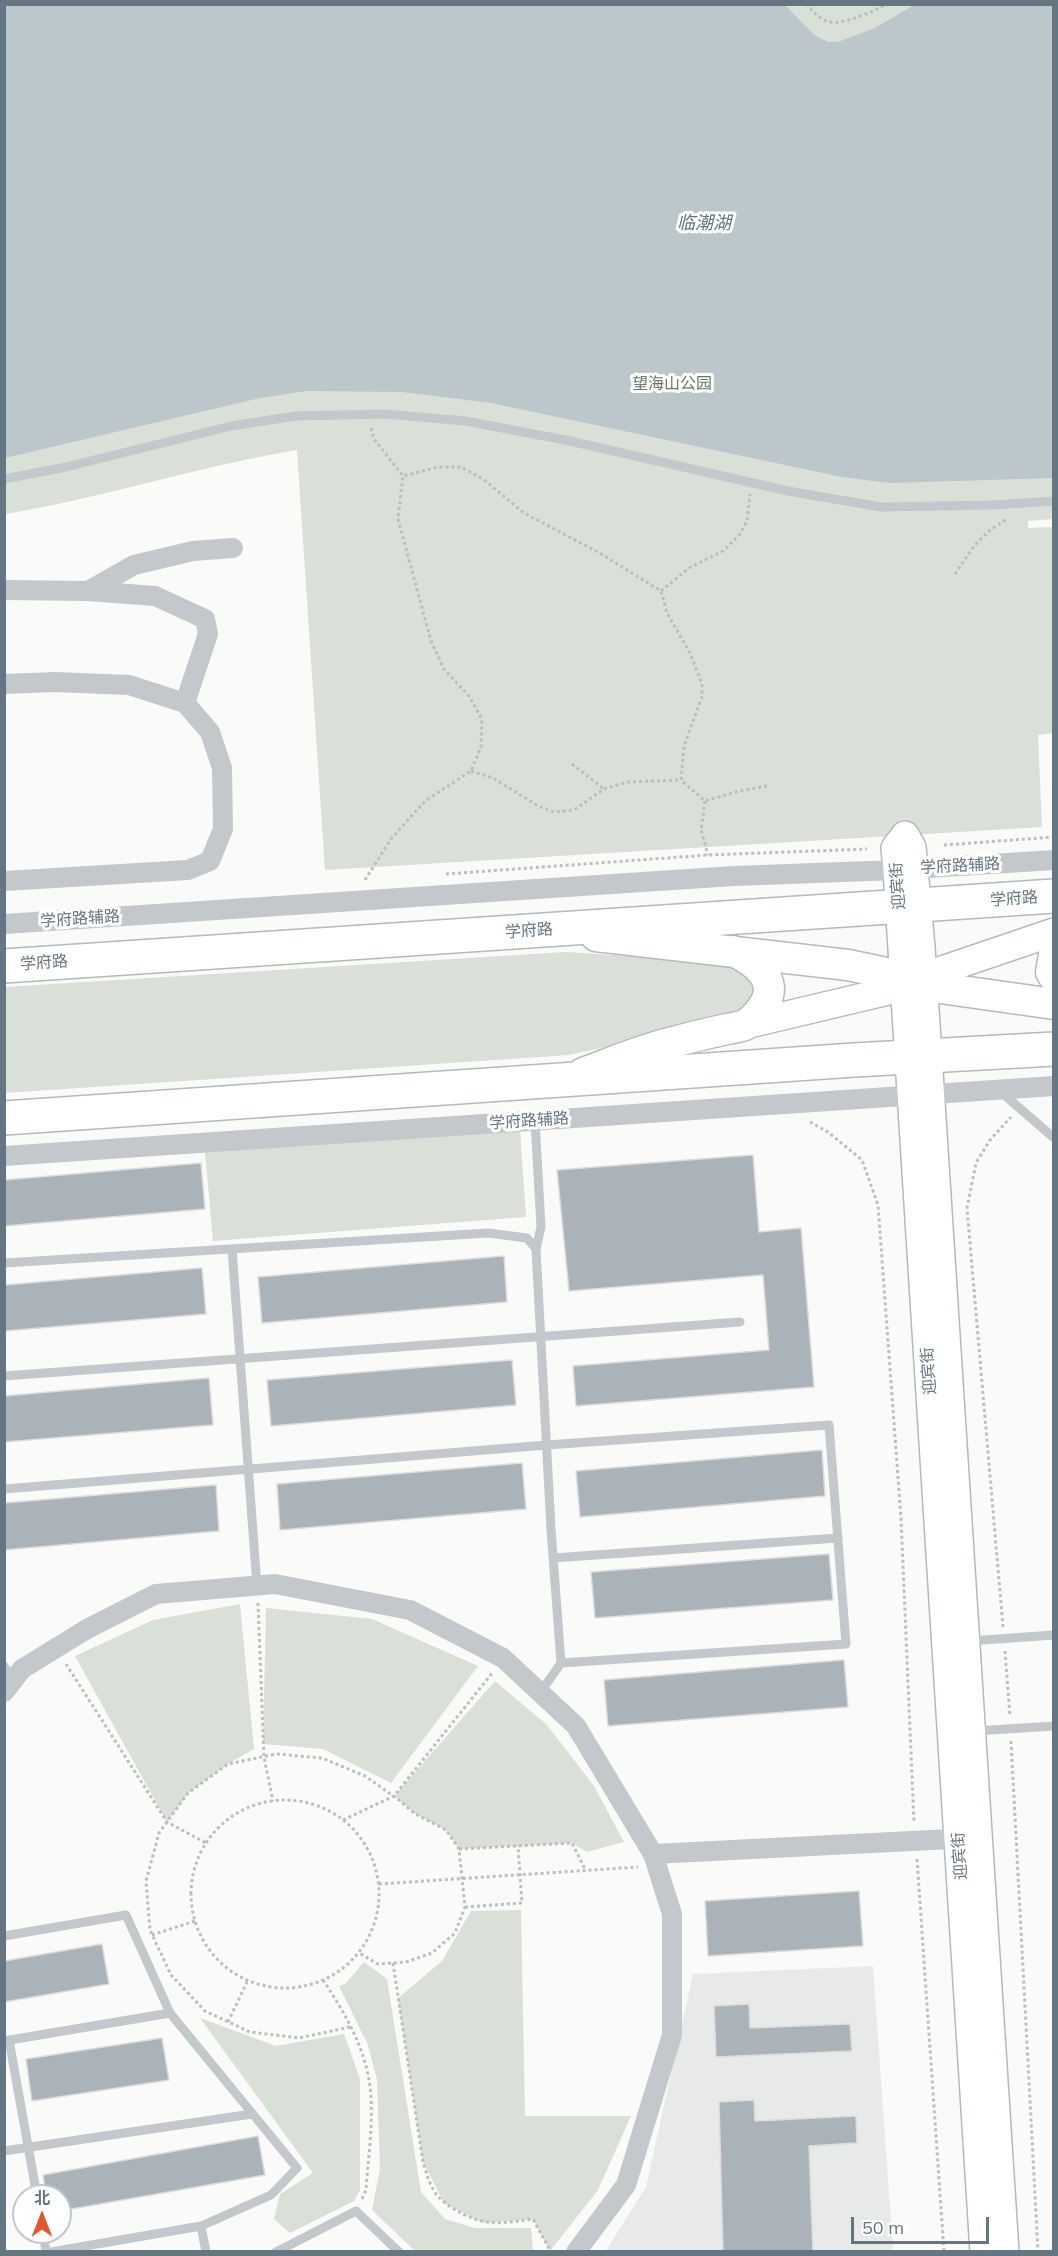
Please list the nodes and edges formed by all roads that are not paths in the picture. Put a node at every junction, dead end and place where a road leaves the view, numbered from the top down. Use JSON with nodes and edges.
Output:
{"nodes":[{"id":1,"x":4,"y":480,"type":"edge"},
{"id":2,"x":1053,"y":501,"type":"edge"},
{"id":3,"x":233,"y":548,"type":"dead end"},
{"id":4,"x":4,"y":590,"type":"edge"},
{"id":5,"x":88,"y":591,"type":"junction"},
{"id":6,"x":4,"y":684,"type":"edge"},
{"id":7,"x":185,"y":703,"type":"junction"},
{"id":8,"x":1053,"y":860,"type":"edge"},
{"id":9,"x":905,"y":869,"type":"junction"},
{"id":10,"x":4,"y":881,"type":"edge"},
{"id":11,"x":1053,"y":896,"type":"edge"},
{"id":12,"x":908,"y":906,"type":"junction"},
{"id":13,"x":4,"y":924,"type":"edge"},
{"id":14,"x":539,"y":930,"type":"junction"},
{"id":15,"x":1053,"y":932,"type":"edge"},
{"id":16,"x":729,"y":950,"type":"junction"},
{"id":17,"x":1053,"y":955,"type":"edge"},
{"id":18,"x":4,"y":966,"type":"edge"},
{"id":19,"x":1053,"y":977,"type":"edge"},
{"id":20,"x":914,"y":982,"type":"junction"},
{"id":21,"x":1053,"y":1004,"type":"edge"},
{"id":22,"x":745,"y":1025,"type":"junction"},
{"id":23,"x":1053,"y":1049,"type":"edge"},
{"id":24,"x":918,"y":1057,"type":"junction"},
{"id":25,"x":563,"y":1080,"type":"junction"},
{"id":26,"x":1053,"y":1086,"type":"edge"},
{"id":27,"x":999,"y":1090,"type":"junction"},
{"id":28,"x":920,"y":1095,"type":"junction"},
{"id":29,"x":4,"y":1118,"type":"edge"},
{"id":30,"x":535,"y":1120,"type":"junction"},
{"id":31,"x":1053,"y":1138,"type":"edge"},
{"id":32,"x":4,"y":1156,"type":"edge"},
{"id":33,"x":232,"y":1249,"type":"junction"},
{"id":34,"x":536,"y":1250,"type":"junction"},
{"id":35,"x":4,"y":1263,"type":"edge"},
{"id":36,"x":740,"y":1322,"type":"dead end"},
{"id":37,"x":541,"y":1338,"type":"junction"},
{"id":38,"x":239,"y":1359,"type":"junction"},
{"id":39,"x":4,"y":1376,"type":"edge"},
{"id":40,"x":547,"y":1445,"type":"junction"},
{"id":41,"x":248,"y":1469,"type":"junction"},
{"id":42,"x":4,"y":1489,"type":"edge"},
{"id":43,"x":838,"y":1538,"type":"junction"},
{"id":44,"x":553,"y":1558,"type":"junction"},
{"id":45,"x":257,"y":1586,"type":"junction"},
{"id":46,"x":1053,"y":1635,"type":"edge"},
{"id":47,"x":964,"y":1642,"type":"junction"},
{"id":48,"x":561,"y":1663,"type":"junction"},
{"id":49,"x":7,"y":1680,"type":"edge"},
{"id":50,"x":540,"y":1693,"type":"junction"},
{"id":51,"x":1053,"y":1726,"type":"edge"},
{"id":52,"x":970,"y":1731,"type":"junction"},
{"id":53,"x":968,"y":1838,"type":"junction"},
{"id":54,"x":654,"y":1860,"type":"junction"},
{"id":55,"x":4,"y":1936,"type":"edge"},
{"id":56,"x":170,"y":2013,"type":"junction"},
{"id":57,"x":7,"y":2040,"type":"edge"},
{"id":58,"x":252,"y":2114,"type":"junction"},
{"id":59,"x":28,"y":2148,"type":"junction"},
{"id":60,"x":4,"y":2151,"type":"edge"},
{"id":61,"x":35,"y":2184,"type":"edge"},
{"id":62,"x":201,"y":2226,"type":"junction"},
{"id":63,"x":51,"y":2252,"type":"edge"},
{"id":64,"x":206,"y":2252,"type":"edge"},
{"id":65,"x":276,"y":2252,"type":"edge"},
{"id":66,"x":399,"y":2252,"type":"edge"},
{"id":67,"x":576,"y":2252,"type":"edge"},
{"id":68,"x":984,"y":2252,"type":"edge"},
{"id":69,"x":1005,"y":2252,"type":"edge"}],
"edges":[{"from":1,"to":2,"type":"lane"},
{"from":3,"to":5,"type":"street"},
{"from":4,"to":5,"type":"street"},
{"from":5,"to":7,"type":"street"},
{"from":6,"to":7,"type":"street"},
{"from":7,"to":10,"type":"street"},
{"from":8,"to":9,"type":"street","name":"学府路辅路"},
{"from":9,"to":12,"type":"main road","name":"迎宾街"},
{"from":9,"to":13,"type":"street","name":"学府路辅路"},
{"from":11,"to":12,"type":"highway","name":"学府路"},
{"from":12,"to":14,"type":"highway","name":"学府路"},
{"from":12,"to":20,"type":"main road","name":"迎宾街"},
{"from":14,"to":16,"type":"main road"},
{"from":14,"to":18,"type":"highway","name":"学府路"},
{"from":15,"to":20,"type":"main road"},
{"from":16,"to":20,"type":"main road"},
{"from":16,"to":22,"type":"main road"},
{"from":17,"to":19,"type":"main road"},
{"from":20,"to":21,"type":"main road"},
{"from":20,"to":22,"type":"main road"},
{"from":20,"to":24,"type":"main road","name":"迎宾街"},
{"from":22,"to":25,"type":"main road"},
{"from":23,"to":24,"type":"highway"},
{"from":24,"to":25,"type":"highway"},
{"from":24,"to":28,"type":"main road","name":"迎宾街"},
{"from":25,"to":29,"type":"highway"},
{"from":26,"to":27,"type":"street","name":"学府路辅路"},
{"from":27,"to":28,"type":"street","name":"学府路辅路"},
{"from":27,"to":31,"type":"lane"},
{"from":28,"to":30,"type":"street","name":"学府路辅路"},
{"from":28,"to":47,"type":"main road","name":"迎宾街"},
{"from":28,"to":53,"type":"main road","name":"迎宾街"},
{"from":30,"to":32,"type":"street","name":"学府路辅路"},
{"from":30,"to":34,"type":"lane"},
{"from":33,"to":34,"type":"lane"},
{"from":33,"to":35,"type":"lane"},
{"from":33,"to":38,"type":"lane"},
{"from":34,"to":37,"type":"lane"},
{"from":36,"to":37,"type":"lane"},
{"from":37,"to":38,"type":"lane"},
{"from":37,"to":40,"type":"lane"},
{"from":38,"to":39,"type":"lane"},
{"from":38,"to":41,"type":"lane"},
{"from":40,"to":41,"type":"lane"},
{"from":40,"to":43,"type":"lane"},
{"from":40,"to":44,"type":"lane"},
{"from":41,"to":42,"type":"lane"},
{"from":41,"to":45,"type":"lane"},
{"from":43,"to":44,"type":"lane"},
{"from":43,"to":48,"type":"lane"},
{"from":44,"to":48,"type":"lane"},
{"from":45,"to":49,"type":"street"},
{"from":45,"to":50,"type":"street"},
{"from":46,"to":47,"type":"lane"},
{"from":47,"to":52,"type":"main road","name":"迎宾街"},
{"from":48,"to":50,"type":"lane"},
{"from":50,"to":54,"type":"street"},
{"from":51,"to":52,"type":"lane"},
{"from":52,"to":53,"type":"main road","name":"迎宾街"},
{"from":53,"to":54,"type":"street"},
{"from":53,"to":68,"type":"main road","name":"迎宾街"},
{"from":53,"to":69,"type":"main road","name":"迎宾街"},
{"from":54,"to":67,"type":"street"},
{"from":55,"to":56,"type":"lane"},
{"from":56,"to":57,"type":"lane"},
{"from":56,"to":58,"type":"lane"},
{"from":57,"to":59,"type":"lane"},
{"from":58,"to":59,"type":"lane"},
{"from":58,"to":62,"type":"lane"},
{"from":59,"to":60,"type":"lane"},
{"from":59,"to":61,"type":"lane"},
{"from":62,"to":63,"type":"lane"},
{"from":62,"to":64,"type":"lane"},
{"from":65,"to":66,"type":"lane"}]}
